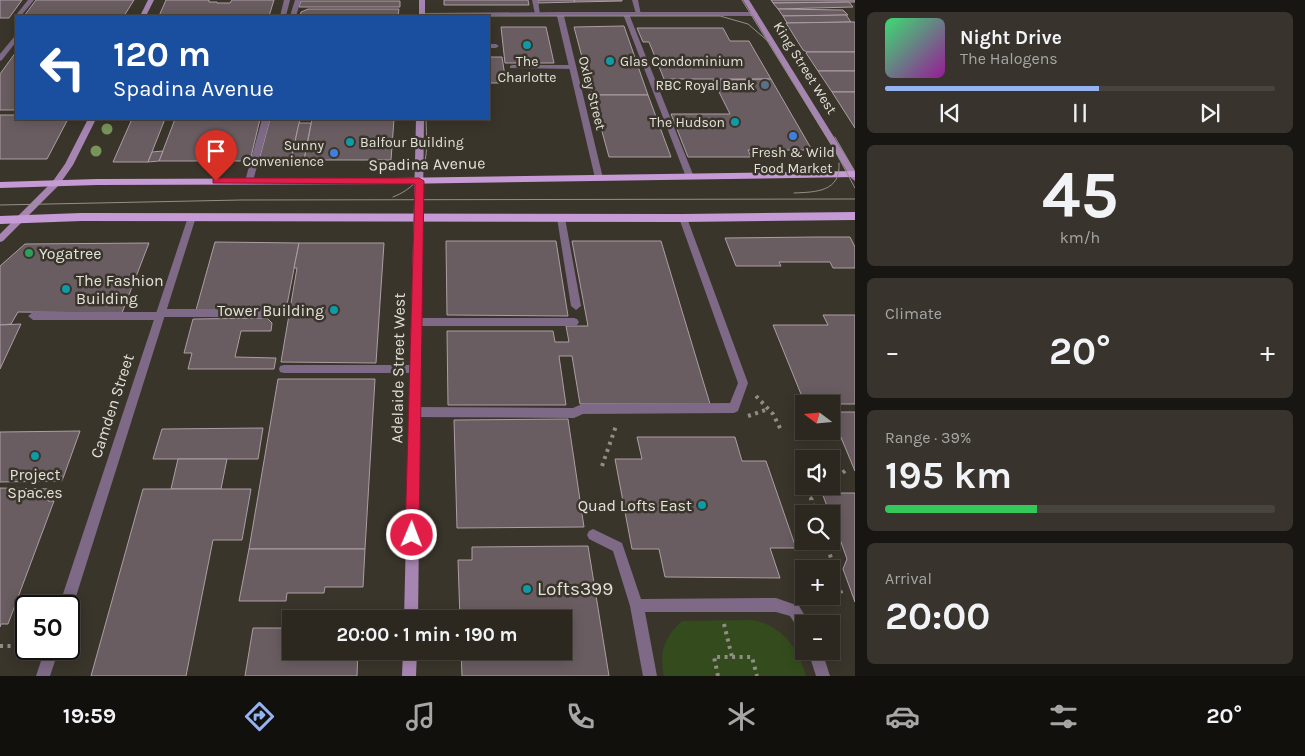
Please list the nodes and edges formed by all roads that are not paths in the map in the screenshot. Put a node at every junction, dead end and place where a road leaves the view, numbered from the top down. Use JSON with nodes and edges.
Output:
{"nodes":[{"id":1,"x":30,"y":0,"type":"edge"},
{"id":2,"x":151,"y":0,"type":"edge"},
{"id":3,"x":287,"y":0,"type":"edge"},
{"id":4,"x":298,"y":0,"type":"edge"},
{"id":5,"x":422,"y":0,"type":"edge"},
{"id":6,"x":535,"y":0,"type":"edge"},
{"id":7,"x":634,"y":0,"type":"edge"},
{"id":8,"x":746,"y":0,"type":"edge"},
{"id":9,"x":538,"y":14,"type":"junction"},
{"id":10,"x":560,"y":14,"type":"junction"},
{"id":11,"x":626,"y":14,"type":"junction"},
{"id":12,"x":639,"y":14,"type":"junction"},
{"id":13,"x":755,"y":14,"type":"junction"},
{"id":14,"x":19,"y":15,"type":"edge"},
{"id":15,"x":144,"y":15,"type":"edge"},
{"id":16,"x":283,"y":15,"type":"edge"},
{"id":17,"x":293,"y":15,"type":"edge"},
{"id":18,"x":422,"y":15,"type":"edge"},
{"id":19,"x":480,"y":15,"type":"edge"},
{"id":20,"x":15,"y":20,"type":"edge"},
{"id":21,"x":12,"y":25,"type":"dead end"},
{"id":22,"x":15,"y":39,"type":"edge"},
{"id":23,"x":0,"y":59,"type":"edge"},
{"id":24,"x":512,"y":67,"type":"dead end"},
{"id":25,"x":572,"y":67,"type":"junction"},
{"id":26,"x":92,"y":120,"type":"edge"},
{"id":27,"x":266,"y":120,"type":"edge"},
{"id":28,"x":420,"y":120,"type":"edge"},
{"id":29,"x":854,"y":176,"type":"edge"},
{"id":30,"x":690,"y":177,"type":"junction"},
{"id":31,"x":599,"y":178,"type":"junction"},
{"id":32,"x":249,"y":181,"type":"junction"},
{"id":33,"x":419,"y":181,"type":"junction"},
{"id":34,"x":56,"y":183,"type":"junction"},
{"id":35,"x":0,"y":185,"type":"edge"},
{"id":36,"x":855,"y":216,"type":"edge"},
{"id":37,"x":192,"y":217,"type":"junction"},
{"id":38,"x":419,"y":217,"type":"junction"},
{"id":39,"x":561,"y":218,"type":"junction"},
{"id":40,"x":683,"y":218,"type":"junction"},
{"id":41,"x":21,"y":219,"type":"junction"},
{"id":42,"x":0,"y":220,"type":"edge"},
{"id":43,"x":0,"y":239,"type":"edge"},
{"id":44,"x":576,"y":306,"type":"dead end"},
{"id":45,"x":284,"y":313,"type":"dead end"},
{"id":46,"x":160,"y":315,"type":"junction"},
{"id":47,"x":33,"y":316,"type":"dead end"},
{"id":48,"x":416,"y":322,"type":"junction"},
{"id":49,"x":574,"y":322,"type":"dead end"},
{"id":50,"x":284,"y":369,"type":"dead end"},
{"id":51,"x":415,"y":369,"type":"junction"},
{"id":52,"x":414,"y":412,"type":"junction"},
{"id":53,"x":593,"y":535,"type":"dead end"},
{"id":54,"x":70,"y":595,"type":"edge"},
{"id":55,"x":637,"y":606,"type":"junction"},
{"id":56,"x":410,"y":610,"type":"edge"},
{"id":57,"x":797,"y":615,"type":"edge"},
{"id":58,"x":48,"y":660,"type":"edge"},
{"id":59,"x":410,"y":660,"type":"edge"},
{"id":60,"x":818,"y":660,"type":"edge"},
{"id":61,"x":43,"y":676,"type":"edge"},
{"id":62,"x":409,"y":676,"type":"edge"},
{"id":63,"x":650,"y":676,"type":"edge"},
{"id":64,"x":823,"y":676,"type":"edge"}],
"edges":[{"from":1,"to":14,"type":"street"},
{"from":2,"to":15,"type":"main road"},
{"from":3,"to":16,"type":"street"},
{"from":4,"to":17,"type":"street"},
{"from":5,"to":18,"type":"main road"},
{"from":6,"to":9,"type":"street"},
{"from":7,"to":12,"type":"street"},
{"from":8,"to":13,"type":"main road","name":"King Street West"},
{"from":9,"to":10,"type":"street"},
{"from":9,"to":19,"type":"street"},
{"from":10,"to":11,"type":"street"},
{"from":10,"to":25,"type":"street","name":"Oxley Street"},
{"from":11,"to":12,"type":"street"},
{"from":11,"to":30,"type":"street"},
{"from":12,"to":13,"type":"street"},
{"from":13,"to":29,"type":"main road","name":"King Street West"},
{"from":20,"to":21,"type":"street"},
{"from":22,"to":23,"type":"street"},
{"from":24,"to":25,"type":"street"},
{"from":25,"to":31,"type":"street","name":"Oxley Street"},
{"from":26,"to":34,"type":"main road"},
{"from":27,"to":32,"type":"street"},
{"from":28,"to":33,"type":"main road","name":"Adelaide Street West"},
{"from":29,"to":30,"type":"main road","name":"Spadina Avenue"},
{"from":30,"to":31,"type":"main road","name":"Spadina Avenue"},
{"from":31,"to":33,"type":"main road","name":"Spadina Avenue"},
{"from":32,"to":33,"type":"main road","name":"Spadina Avenue"},
{"from":32,"to":34,"type":"main road","name":"Spadina Avenue"},
{"from":33,"to":38,"type":"main road","name":"Adelaide Street West"},
{"from":34,"to":35,"type":"main road","name":"Spadina Avenue"},
{"from":34,"to":41,"type":"main road"},
{"from":36,"to":40,"type":"main road"},
{"from":37,"to":38,"type":"main road"},
{"from":37,"to":41,"type":"main road"},
{"from":37,"to":46,"type":"street","name":"Camden Street"},
{"from":38,"to":39,"type":"main road"},
{"from":38,"to":48,"type":"main road","name":"Adelaide Street West"},
{"from":39,"to":40,"type":"main road"},
{"from":39,"to":44,"type":"street"},
{"from":40,"to":52,"type":"street"},
{"from":41,"to":42,"type":"main road"},
{"from":41,"to":43,"type":"main road"},
{"from":45,"to":46,"type":"street"},
{"from":46,"to":47,"type":"street"},
{"from":46,"to":54,"type":"street","name":"Camden Street"},
{"from":48,"to":49,"type":"street"},
{"from":48,"to":51,"type":"main road","name":"Adelaide Street West"},
{"from":50,"to":51,"type":"street"},
{"from":51,"to":52,"type":"main road","name":"Adelaide Street West"},
{"from":52,"to":56,"type":"main road","name":"Adelaide Street West"},
{"from":53,"to":55,"type":"street"},
{"from":55,"to":57,"type":"street"},
{"from":55,"to":63,"type":"street"},
{"from":58,"to":61,"type":"street"},
{"from":59,"to":62,"type":"main road"},
{"from":60,"to":64,"type":"street"}]}
